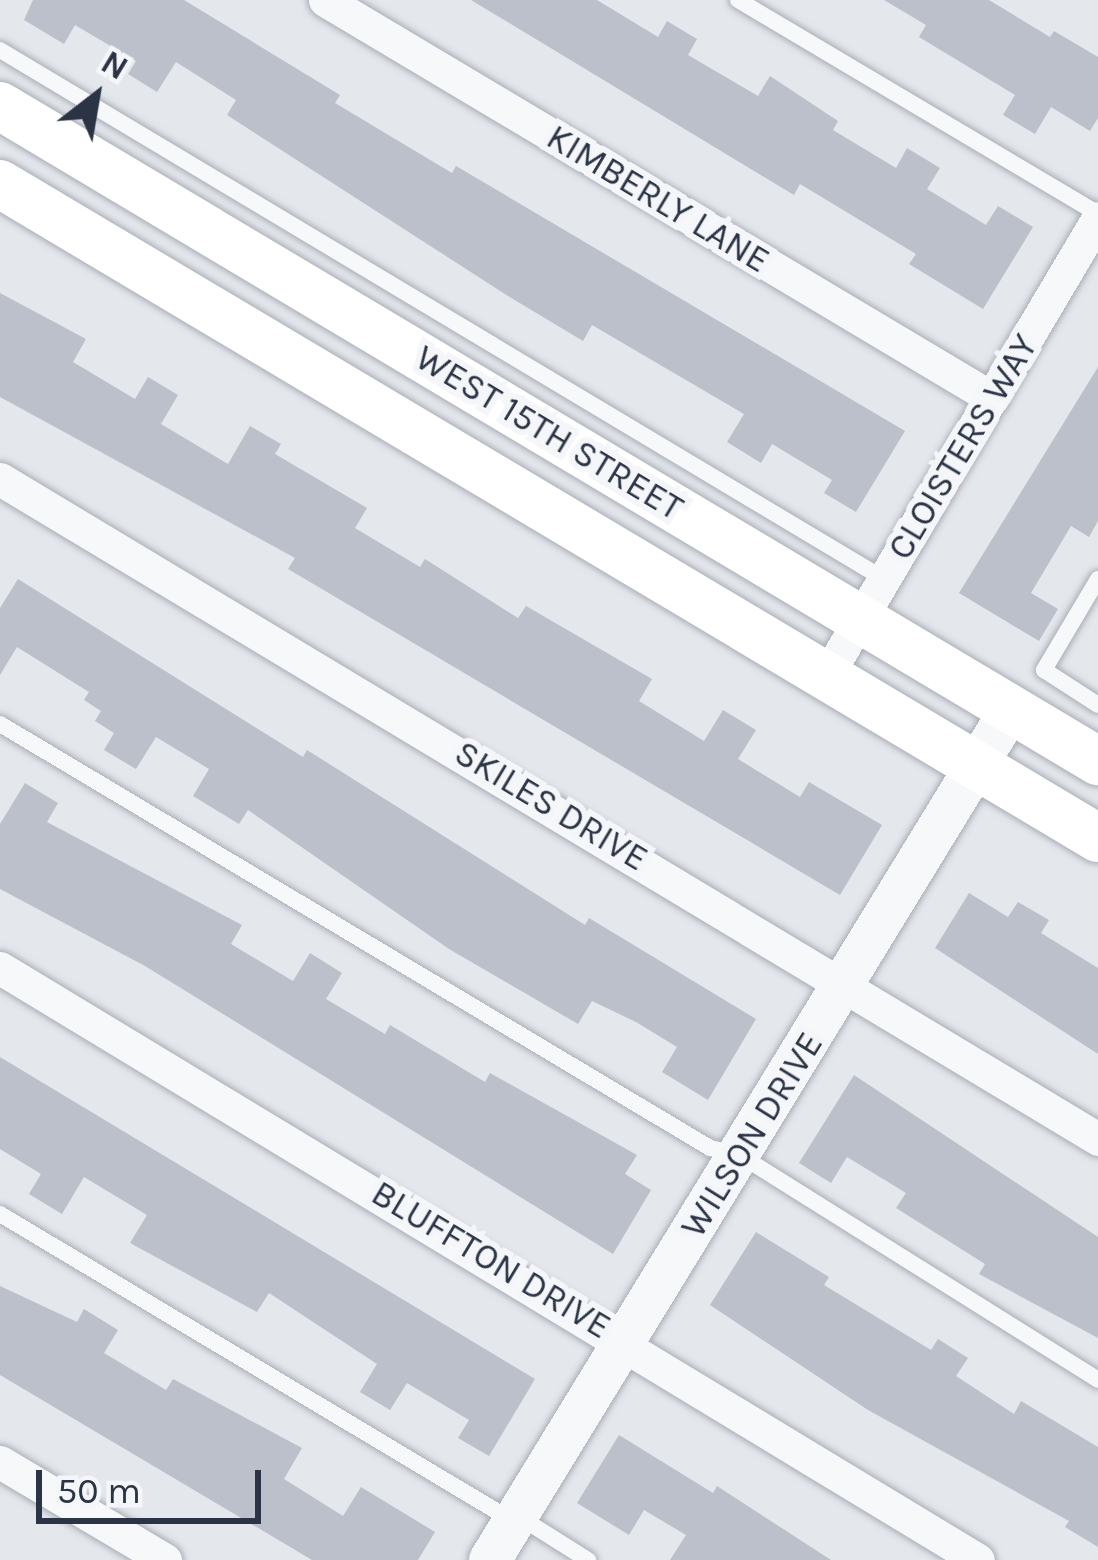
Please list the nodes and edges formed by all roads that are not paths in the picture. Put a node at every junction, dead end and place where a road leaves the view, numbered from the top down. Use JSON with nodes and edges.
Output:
{"nodes":[{"id":1,"x":325,"y":0,"type":"edge"},
{"id":2,"x":738,"y":0,"type":"edge"},
{"id":3,"x":0,"y":50,"type":"edge"},
{"id":4,"x":0,"y":106,"type":"edge"},
{"id":5,"x":0,"y":184,"type":"edge"},
{"id":6,"x":1098,"y":216,"type":"edge"},
{"id":7,"x":992,"y":398,"type":"junction"},
{"id":8,"x":0,"y":479,"type":"edge"},
{"id":9,"x":1098,"y":579,"type":"edge"},
{"id":10,"x":872,"y":599,"type":"junction"},
{"id":11,"x":827,"y":676,"type":"junction"},
{"id":12,"x":1098,"y":705,"type":"edge"},
{"id":13,"x":1012,"y":709,"type":"junction"},
{"id":14,"x":0,"y":724,"type":"edge"},
{"id":15,"x":1098,"y":761,"type":"edge"},
{"id":16,"x":978,"y":766,"type":"junction"},
{"id":17,"x":1098,"y":838,"type":"edge"},
{"id":18,"x":0,"y":968,"type":"edge"},
{"id":19,"x":847,"y":982,"type":"junction"},
{"id":20,"x":1098,"y":1139,"type":"edge"},
{"id":21,"x":738,"y":1154,"type":"junction"},
{"id":22,"x":0,"y":1214,"type":"edge"},
{"id":23,"x":626,"y":1340,"type":"junction"},
{"id":24,"x":1098,"y":1380,"type":"edge"},
{"id":25,"x":0,"y":1462,"type":"edge"},
{"id":26,"x":515,"y":1519,"type":"junction"},
{"id":27,"x":165,"y":1560,"type":"edge"},
{"id":28,"x":490,"y":1560,"type":"edge"},
{"id":29,"x":588,"y":1560,"type":"edge"},
{"id":30,"x":978,"y":1560,"type":"edge"}],
"edges":[{"from":1,"to":7,"type":"street","name":"KIMBERLY LANE"},
{"from":2,"to":6,"type":"lane"},
{"from":3,"to":10,"type":"lane"},
{"from":4,"to":10,"type":"main road","name":"WEST 15TH STREET"},
{"from":5,"to":11,"type":"main road","name":"WEST 15TH STREET"},
{"from":6,"to":7,"type":"street","name":"CLOISTERS WAY"},
{"from":7,"to":10,"type":"street","name":"CLOISTERS WAY"},
{"from":8,"to":19,"type":"street","name":"SKILES DRIVE"},
{"from":9,"to":12,"type":"lane"},
{"from":10,"to":11,"type":"street","name":"CLOISTERS WAY"},
{"from":10,"to":13,"type":"main road","name":"WEST 15TH STREET"},
{"from":11,"to":16,"type":"main road","name":"WEST 15TH STREET"},
{"from":13,"to":15,"type":"main road","name":"WEST 15TH STREET"},
{"from":13,"to":16,"type":"street","name":"WILSON DRIVE"},
{"from":14,"to":21,"type":"lane"},
{"from":16,"to":17,"type":"main road","name":"WEST 15TH STREET"},
{"from":16,"to":19,"type":"street","name":"WILSON DRIVE"},
{"from":18,"to":23,"type":"street","name":"BLUFFTON DRIVE"},
{"from":19,"to":20,"type":"street","name":"SKILES DRIVE"},
{"from":19,"to":21,"type":"street","name":"WILSON DRIVE"},
{"from":21,"to":23,"type":"street","name":"WILSON DRIVE"},
{"from":21,"to":24,"type":"lane"},
{"from":22,"to":26,"type":"lane"},
{"from":23,"to":26,"type":"street","name":"WILSON DRIVE"},
{"from":23,"to":30,"type":"street","name":"BLUFFTON DRIVE"},
{"from":25,"to":27,"type":"street"},
{"from":26,"to":28,"type":"street","name":"WILSON DRIVE"},
{"from":26,"to":29,"type":"lane"}]}
